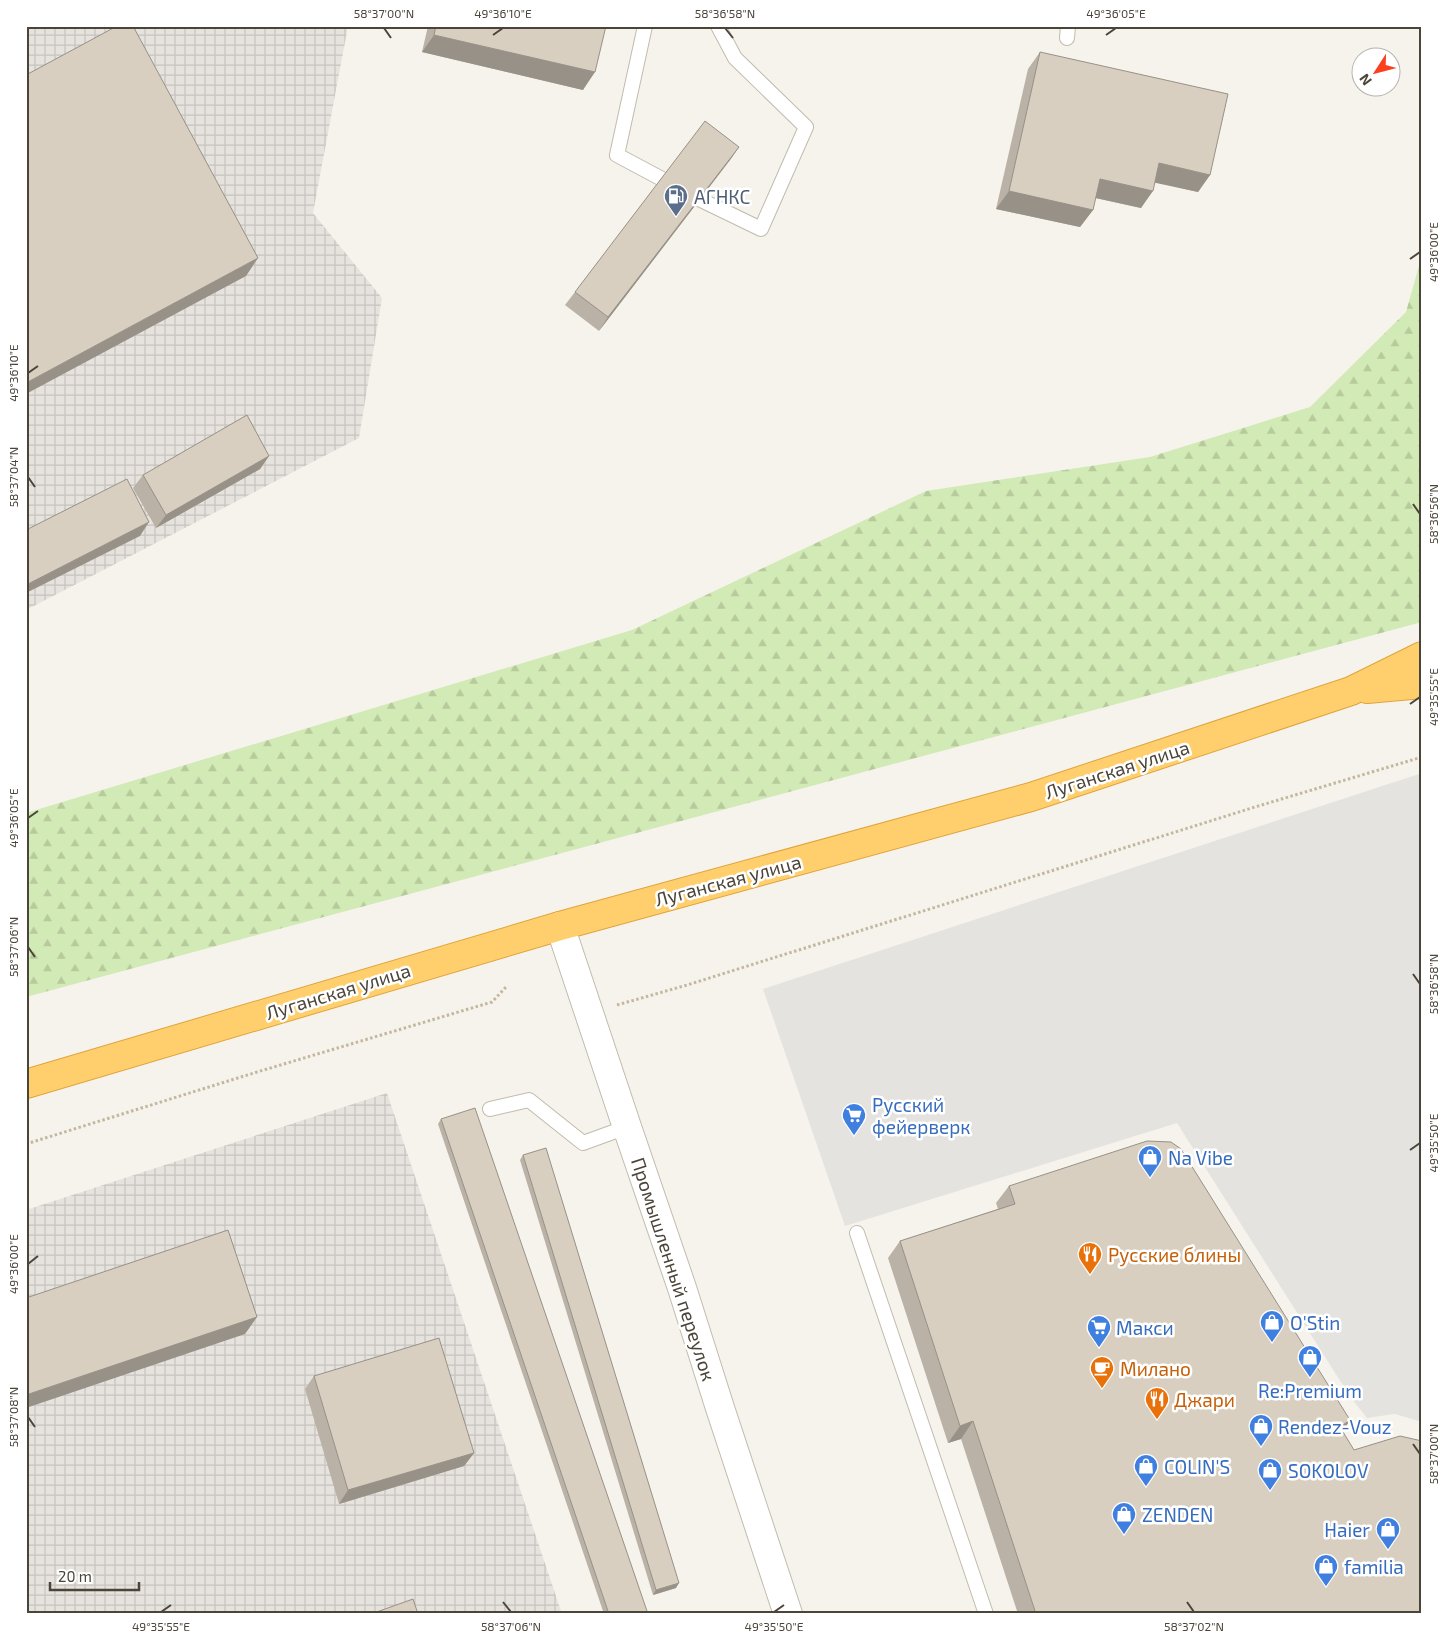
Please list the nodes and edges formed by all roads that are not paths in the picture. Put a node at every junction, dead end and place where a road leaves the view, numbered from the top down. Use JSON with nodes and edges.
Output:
{"nodes":[{"id":1,"x":645,"y":26,"type":"edge"},
{"id":2,"x":718,"y":26,"type":"edge"},
{"id":3,"x":662,"y":179,"type":"edge"},
{"id":4,"x":699,"y":200,"type":"edge"},
{"id":5,"x":1422,"y":656,"type":"edge"},
{"id":6,"x":1422,"y":684,"type":"edge"},
{"id":7,"x":1351,"y":691,"type":"junction"},
{"id":8,"x":560,"y":926,"type":"junction"},
{"id":9,"x":26,"y":1084,"type":"edge"},
{"id":10,"x":490,"y":1109,"type":"dead end"},
{"id":11,"x":627,"y":1127,"type":"junction"},
{"id":12,"x":856,"y":1233,"type":"dead end"},
{"id":13,"x":788,"y":1614,"type":"edge"},
{"id":14,"x":986,"y":1614,"type":"edge"}],
"edges":[{"from":1,"to":3,"type":"lane"},
{"from":2,"to":4,"type":"lane"},
{"from":5,"to":7,"type":"highway","name":"Луганская улица"},
{"from":6,"to":7,"type":"highway"},
{"from":7,"to":8,"type":"highway","name":"Луганская улица"},
{"from":8,"to":9,"type":"highway","name":"Луганская улица"},
{"from":8,"to":11,"type":"street","name":"Промышленный переулок"},
{"from":10,"to":11,"type":"lane"},
{"from":11,"to":13,"type":"street","name":"Промышленный переулок"},
{"from":12,"to":14,"type":"lane"}]}
